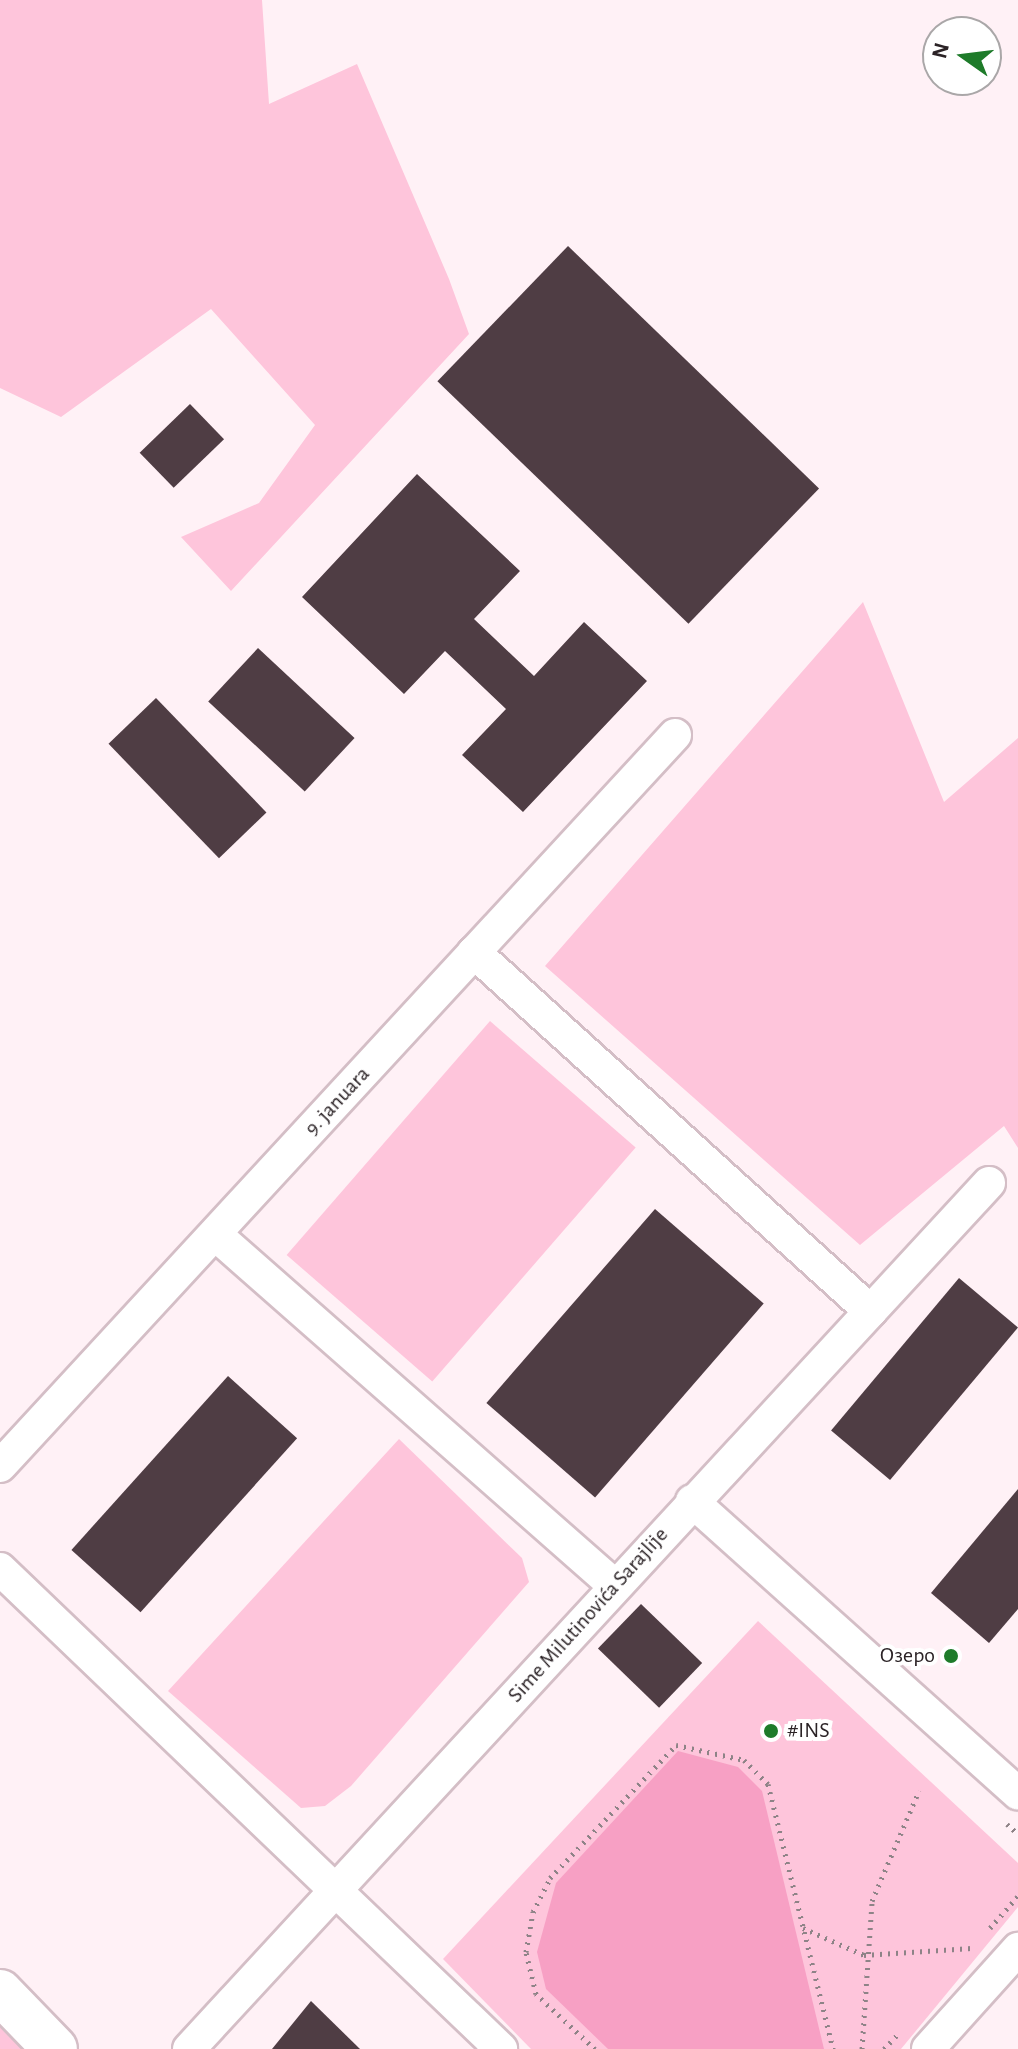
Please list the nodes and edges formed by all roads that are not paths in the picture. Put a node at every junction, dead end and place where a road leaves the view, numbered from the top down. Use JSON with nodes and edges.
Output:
{"nodes":[{"id":1,"x":675,"y":735,"type":"dead end"},
{"id":2,"x":474,"y":952,"type":"junction"},
{"id":3,"x":989,"y":1183,"type":"dead end"},
{"id":4,"x":215,"y":1234,"type":"junction"},
{"id":5,"x":870,"y":1311,"type":"junction"},
{"id":6,"x":0,"y":1466,"type":"edge"},
{"id":7,"x":692,"y":1501,"type":"junction"},
{"id":8,"x":0,"y":1569,"type":"edge"},
{"id":9,"x":615,"y":1586,"type":"junction"},
{"id":10,"x":1018,"y":1793,"type":"edge"},
{"id":11,"x":337,"y":1892,"type":"junction"},
{"id":12,"x":1018,"y":1949,"type":"edge"},
{"id":13,"x":0,"y":1992,"type":"edge"},
{"id":14,"x":55,"y":2049,"type":"edge"},
{"id":15,"x":189,"y":2049,"type":"edge"},
{"id":16,"x":501,"y":2049,"type":"edge"},
{"id":17,"x":928,"y":2049,"type":"edge"}],
"edges":[{"from":1,"to":2,"type":"street","name":"9. januara"},
{"from":2,"to":4,"type":"street","name":"9. januara"},
{"from":2,"to":5,"type":"street"},
{"from":3,"to":5,"type":"street","name":"Sime Milutinovića Sarajlije"},
{"from":4,"to":6,"type":"street","name":"9. januara"},
{"from":4,"to":9,"type":"street"},
{"from":5,"to":7,"type":"street","name":"Sime Milutinovića Sarajlije"},
{"from":7,"to":9,"type":"street","name":"Sime Milutinovića Sarajlije"},
{"from":7,"to":10,"type":"street"},
{"from":8,"to":11,"type":"street"},
{"from":9,"to":11,"type":"street","name":"Sime Milutinovića Sarajlije"},
{"from":11,"to":15,"type":"street","name":"Sime Milutinovića Sarajlije"},
{"from":11,"to":16,"type":"street"},
{"from":12,"to":17,"type":"street"},
{"from":13,"to":14,"type":"street"}]}
